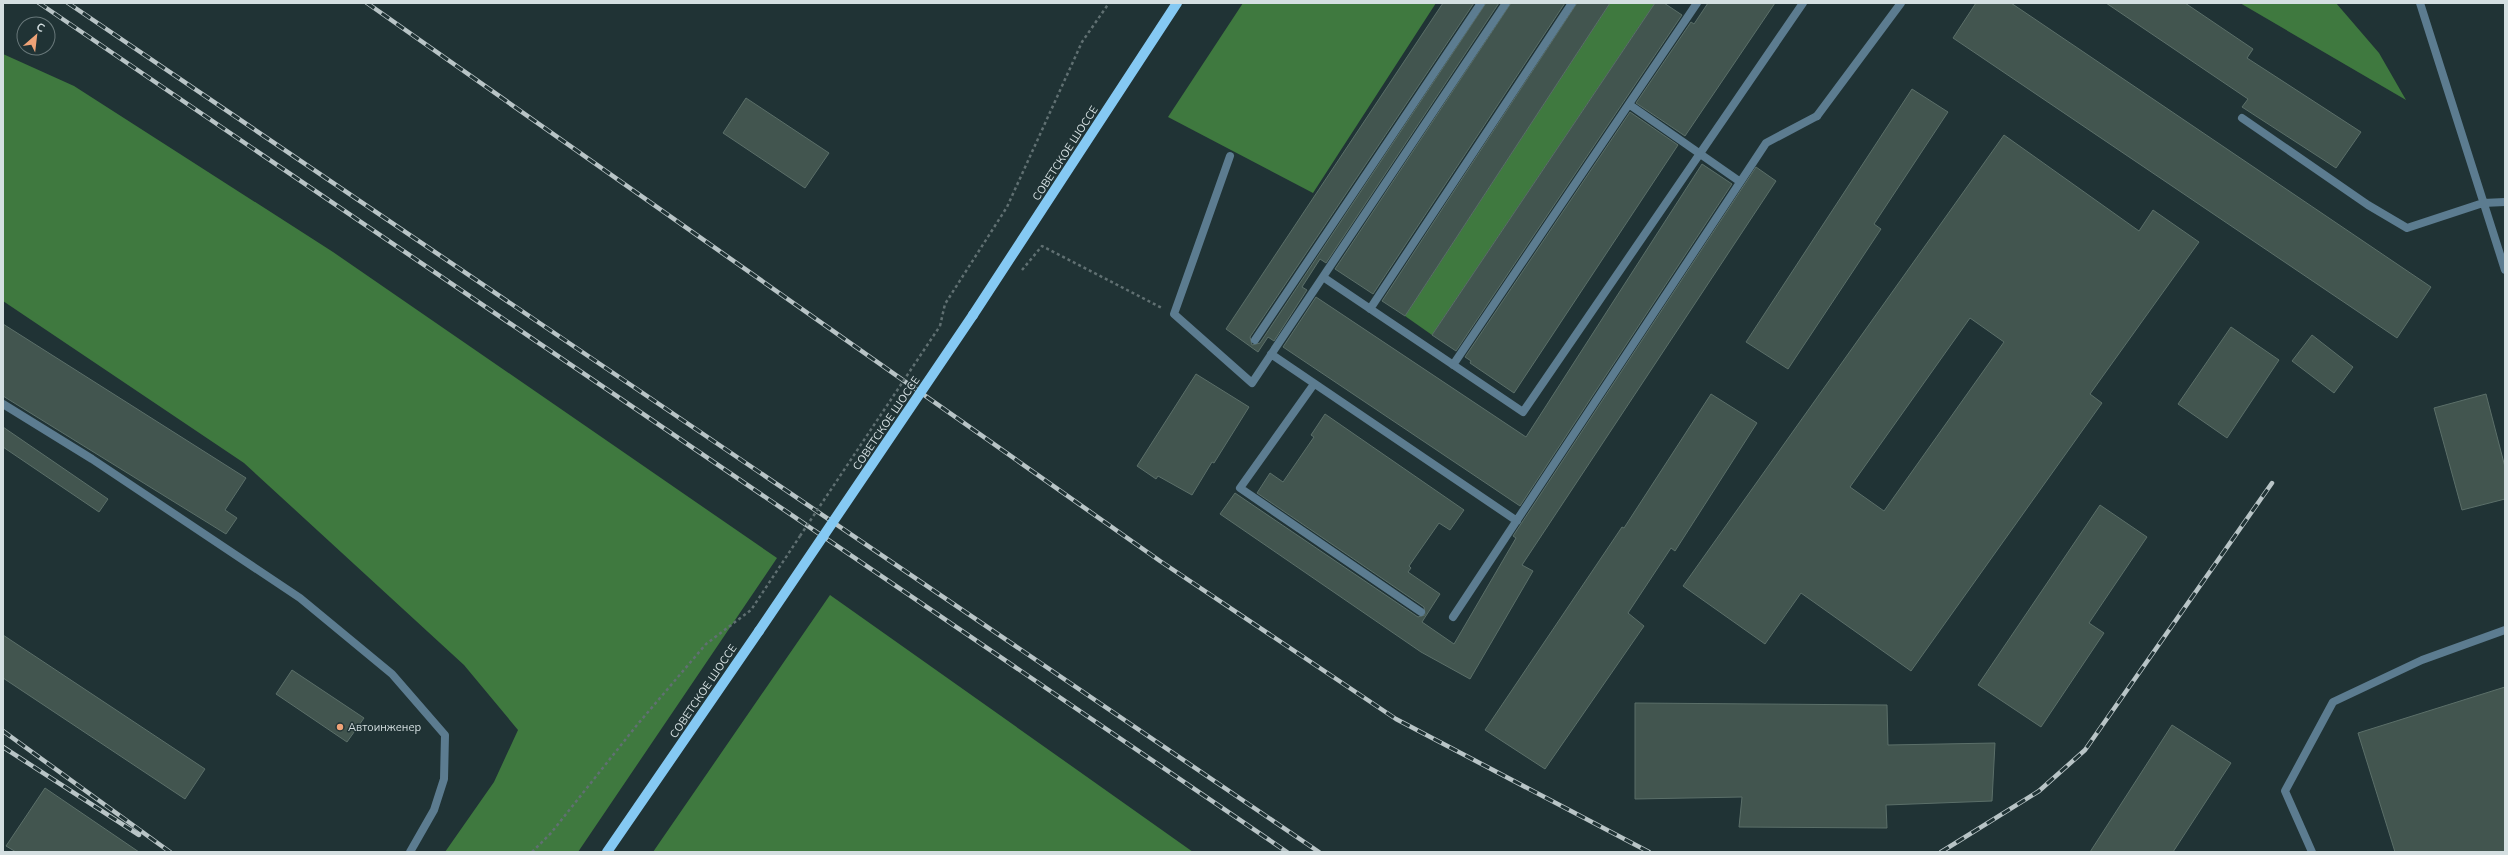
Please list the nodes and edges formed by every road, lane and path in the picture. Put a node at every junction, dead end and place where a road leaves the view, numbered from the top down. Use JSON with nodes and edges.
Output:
{"nodes":[{"id":1,"x":1109,"y":3,"type":"edge"},
{"id":2,"x":1177,"y":3,"type":"edge"},
{"id":3,"x":1481,"y":3,"type":"edge"},
{"id":4,"x":1506,"y":3,"type":"edge"},
{"id":5,"x":1572,"y":3,"type":"edge"},
{"id":6,"x":1697,"y":3,"type":"edge"},
{"id":7,"x":1803,"y":3,"type":"edge"},
{"id":8,"x":1901,"y":3,"type":"edge"},
{"id":9,"x":2420,"y":3,"type":"edge"},
{"id":10,"x":1630,"y":105,"type":"junction"},
{"id":11,"x":2242,"y":118,"type":"dead end"},
{"id":12,"x":1701,"y":153,"type":"junction"},
{"id":13,"x":1230,"y":156,"type":"dead end"},
{"id":14,"x":1739,"y":182,"type":"junction"},
{"id":15,"x":2505,"y":202,"type":"edge"},
{"id":16,"x":2483,"y":203,"type":"junction"},
{"id":17,"x":2505,"y":270,"type":"edge"},
{"id":18,"x":1019,"y":275,"type":"dead end"},
{"id":19,"x":1323,"y":277,"type":"junction"},
{"id":20,"x":1370,"y":309,"type":"junction"},
{"id":21,"x":1174,"y":314,"type":"junction"},
{"id":22,"x":1255,"y":340,"type":"dead end"},
{"id":23,"x":1271,"y":354,"type":"junction"},
{"id":24,"x":1453,"y":365,"type":"junction"},
{"id":25,"x":1314,"y":384,"type":"junction"},
{"id":26,"x":3,"y":404,"type":"edge"},
{"id":27,"x":1517,"y":520,"type":"junction"},
{"id":28,"x":1421,"y":612,"type":"dead end"},
{"id":29,"x":1454,"y":617,"type":"dead end"},
{"id":30,"x":2505,"y":630,"type":"edge"},
{"id":31,"x":410,"y":852,"type":"edge"},
{"id":32,"x":532,"y":852,"type":"edge"},
{"id":33,"x":607,"y":852,"type":"edge"},
{"id":34,"x":2312,"y":852,"type":"edge"}],
"edges":[{"from":1,"to":32,"type":"path","bridge":true},
{"from":2,"to":33,"type":"main road","name":"СОВЕТСКОЕ ШОССЕ","bridge":true},
{"from":3,"to":22,"type":"street"},
{"from":4,"to":19,"type":"street"},
{"from":5,"to":20,"type":"street"},
{"from":6,"to":10,"type":"street"},
{"from":7,"to":12,"type":"street"},
{"from":8,"to":14,"type":"street"},
{"from":9,"to":16,"type":"street"},
{"from":10,"to":12,"type":"street"},
{"from":10,"to":24,"type":"street"},
{"from":11,"to":16,"type":"street"},
{"from":12,"to":14,"type":"street"},
{"from":12,"to":24,"type":"street"},
{"from":13,"to":21,"type":"street"},
{"from":14,"to":27,"type":"street"},
{"from":15,"to":16,"type":"street"},
{"from":16,"to":17,"type":"street"},
{"from":18,"to":21,"type":"path"},
{"from":19,"to":20,"type":"street"},
{"from":19,"to":23,"type":"street"},
{"from":20,"to":24,"type":"street"},
{"from":21,"to":23,"type":"street"},
{"from":23,"to":25,"type":"street"},
{"from":25,"to":27,"type":"street"},
{"from":25,"to":28,"type":"street"},
{"from":26,"to":31,"type":"street"},
{"from":27,"to":29,"type":"street"},
{"from":30,"to":34,"type":"street"}]}
